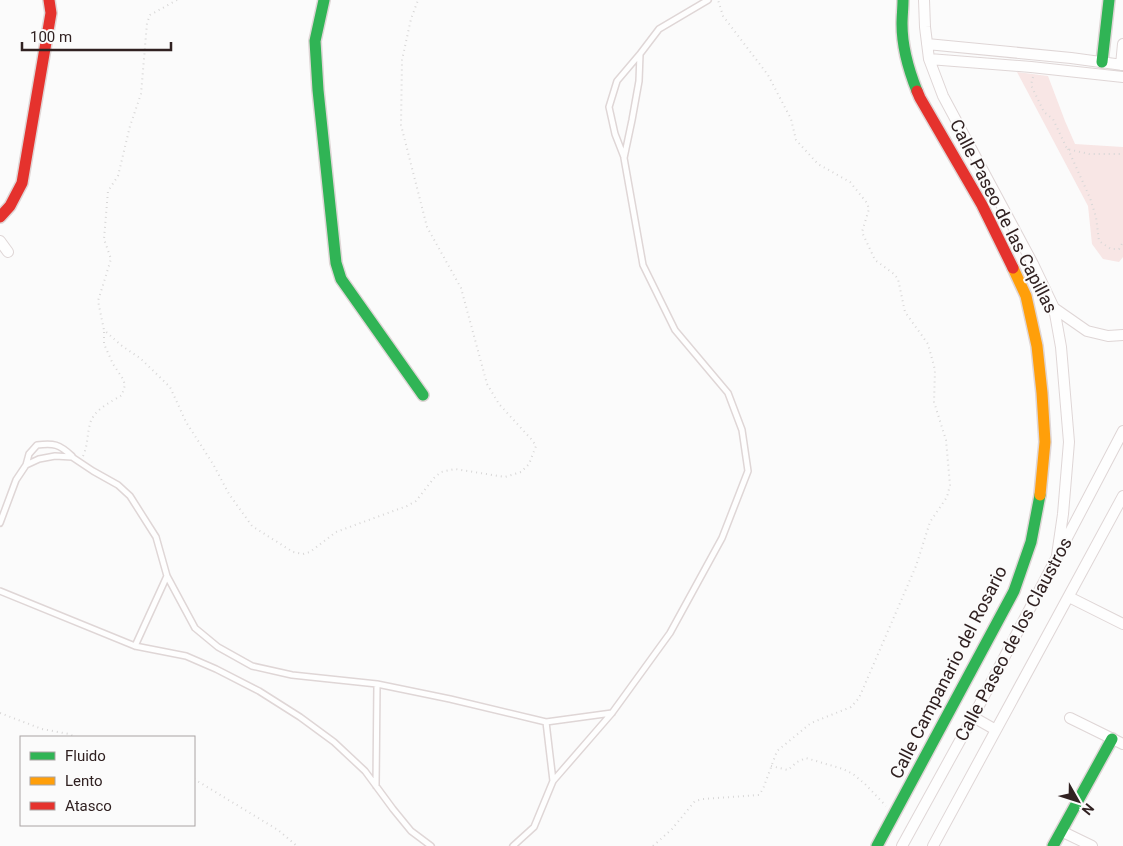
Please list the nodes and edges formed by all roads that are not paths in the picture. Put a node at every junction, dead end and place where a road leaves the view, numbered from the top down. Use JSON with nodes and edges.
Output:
{"nodes":[{"id":1,"x":50,"y":0,"type":"edge"},
{"id":2,"x":324,"y":0,"type":"edge"},
{"id":3,"x":708,"y":0,"type":"edge"},
{"id":4,"x":903,"y":0,"type":"edge"},
{"id":5,"x":924,"y":0,"type":"edge"},
{"id":6,"x":1109,"y":0,"type":"edge"},
{"id":7,"x":927,"y":44,"type":"junction"},
{"id":8,"x":1123,"y":44,"type":"edge"},
{"id":9,"x":640,"y":54,"type":"junction"},
{"id":10,"x":1071,"y":58,"type":"junction"},
{"id":11,"x":929,"y":59,"type":"junction"},
{"id":12,"x":1102,"y":62,"type":"junction"},
{"id":13,"x":1122,"y":65,"type":"edge"},
{"id":14,"x":1070,"y":71,"type":"junction"},
{"id":15,"x":1123,"y":77,"type":"edge"},
{"id":16,"x":624,"y":158,"type":"junction"},
{"id":17,"x":0,"y":217,"type":"edge"},
{"id":18,"x":0,"y":241,"type":"edge"},
{"id":19,"x":8,"y":252,"type":"dead end"},
{"id":20,"x":1054,"y":308,"type":"junction"},
{"id":21,"x":1123,"y":335,"type":"edge"},
{"id":22,"x":423,"y":395,"type":"dead end"},
{"id":23,"x":1123,"y":431,"type":"edge"},
{"id":24,"x":72,"y":457,"type":"junction"},
{"id":25,"x":26,"y":466,"type":"junction"},
{"id":26,"x":1123,"y":496,"type":"edge"},
{"id":27,"x":0,"y":523,"type":"edge"},
{"id":28,"x":1057,"y":555,"type":"junction"},
{"id":29,"x":167,"y":576,"type":"junction"},
{"id":30,"x":0,"y":590,"type":"edge"},
{"id":31,"x":1069,"y":597,"type":"junction"},
{"id":32,"x":1123,"y":624,"type":"edge"},
{"id":33,"x":135,"y":646,"type":"junction"},
{"id":34,"x":377,"y":684,"type":"junction"},
{"id":35,"x":612,"y":713,"type":"junction"},
{"id":36,"x":973,"y":717,"type":"junction"},
{"id":37,"x":1070,"y":718,"type":"dead end"},
{"id":38,"x":546,"y":722,"type":"junction"},
{"id":39,"x":996,"y":730,"type":"junction"},
{"id":40,"x":1118,"y":741,"type":"edge"},
{"id":41,"x":553,"y":782,"type":"junction"},
{"id":42,"x":376,"y":787,"type":"junction"},
{"id":43,"x":1061,"y":831,"type":"junction"},
{"id":44,"x":431,"y":846,"type":"edge"},
{"id":45,"x":513,"y":846,"type":"edge"},
{"id":46,"x":877,"y":846,"type":"edge"},
{"id":47,"x":902,"y":846,"type":"edge"},
{"id":48,"x":933,"y":846,"type":"edge"},
{"id":49,"x":1053,"y":846,"type":"edge"},
{"id":50,"x":1092,"y":846,"type":"edge"}],
"edges":[{"from":1,"to":17,"type":"street"},
{"from":2,"to":22,"type":"street"},
{"from":3,"to":9,"type":"lane"},
{"from":4,"to":46,"type":"street","name":"Calle Campanario del Rosario"},
{"from":5,"to":7,"type":"street","name":"Calle Paseo de las Capillas"},
{"from":6,"to":12,"type":"street"},
{"from":7,"to":10,"type":"street"},
{"from":7,"to":11,"type":"street","name":"Calle Paseo de las Capillas"},
{"from":8,"to":13,"type":"street"},
{"from":9,"to":16,"type":"lane"},
{"from":9,"to":16,"type":"lane"},
{"from":10,"to":12,"type":"street"},
{"from":10,"to":14,"type":"street"},
{"from":11,"to":14,"type":"street"},
{"from":11,"to":20,"type":"street","name":"Calle Paseo de las Capillas"},
{"from":12,"to":13,"type":"street"},
{"from":14,"to":15,"type":"street"},
{"from":16,"to":35,"type":"lane"},
{"from":18,"to":19,"type":"street"},
{"from":20,"to":21,"type":"street"},
{"from":20,"to":28,"type":"street","name":"Calle Paseo de las Capillas"},
{"from":23,"to":28,"type":"street","name":"Calle Paseo de los Claustros"},
{"from":24,"to":25,"type":"lane"},
{"from":24,"to":25,"type":"lane"},
{"from":24,"to":29,"type":"lane"},
{"from":25,"to":27,"type":"lane"},
{"from":26,"to":31,"type":"street","name":"Calle Paseo de los Claustros"},
{"from":28,"to":36,"type":"street","name":"Calle Paseo de los Claustros"},
{"from":29,"to":33,"type":"lane"},
{"from":29,"to":34,"type":"lane"},
{"from":30,"to":33,"type":"lane"},
{"from":31,"to":32,"type":"street"},
{"from":31,"to":39,"type":"street","name":"Calle Paseo de los Claustros"},
{"from":33,"to":42,"type":"lane"},
{"from":34,"to":38,"type":"lane"},
{"from":34,"to":42,"type":"lane"},
{"from":35,"to":38,"type":"lane"},
{"from":35,"to":41,"type":"lane"},
{"from":36,"to":39,"type":"street"},
{"from":36,"to":47,"type":"street","name":"Calle Paseo de los Claustros"},
{"from":37,"to":40,"type":"street"},
{"from":38,"to":41,"type":"lane"},
{"from":39,"to":48,"type":"street","name":"Calle Paseo de los Claustros"},
{"from":40,"to":43,"type":"street"},
{"from":41,"to":45,"type":"lane"},
{"from":42,"to":44,"type":"lane"},
{"from":43,"to":49,"type":"street"},
{"from":43,"to":50,"type":"street"}]}
